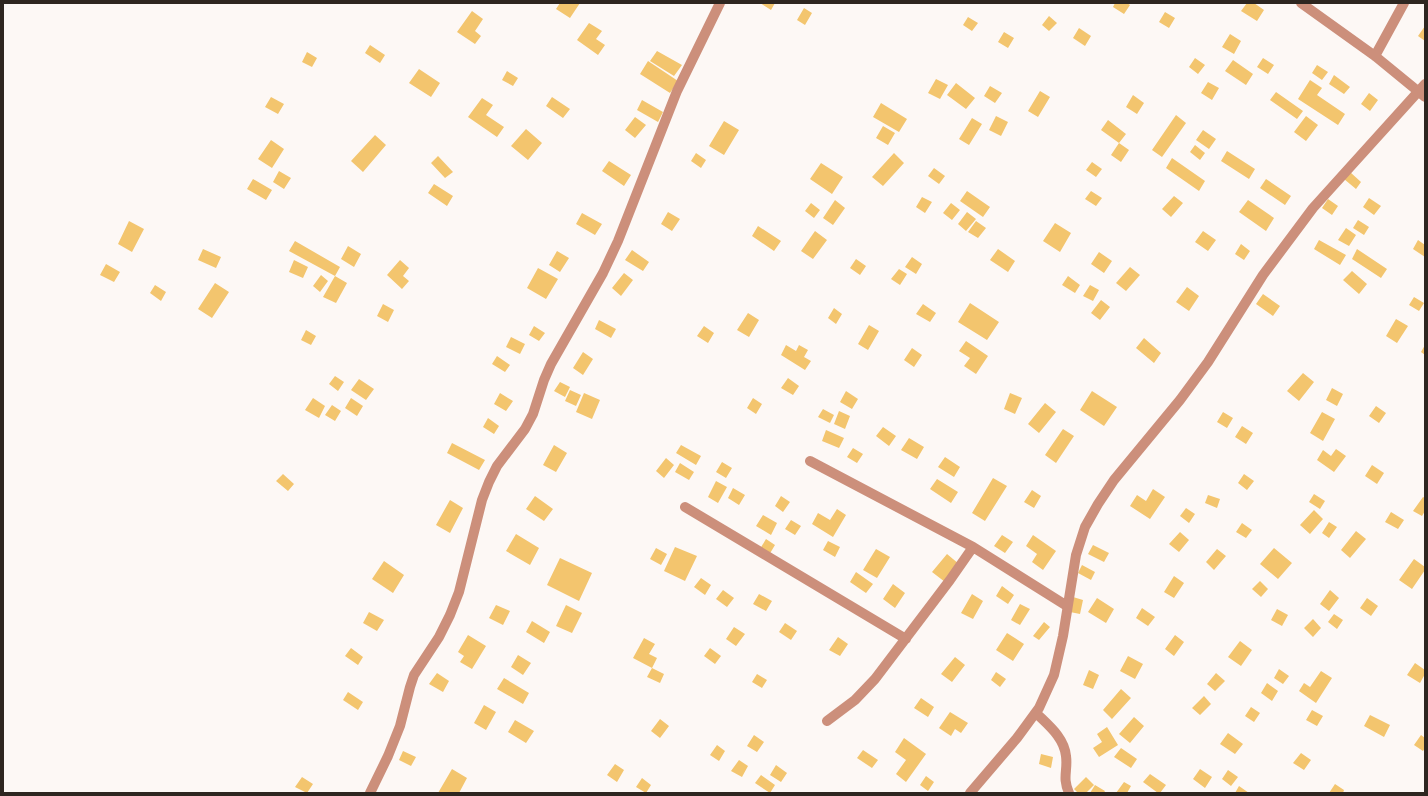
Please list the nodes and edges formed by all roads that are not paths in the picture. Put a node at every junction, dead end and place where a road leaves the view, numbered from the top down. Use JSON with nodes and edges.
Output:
{"nodes":[{"id":1,"x":720,"y":3,"type":"edge"},
{"id":2,"x":1301,"y":3,"type":"edge"},
{"id":3,"x":1404,"y":3,"type":"edge"},
{"id":4,"x":1375,"y":56,"type":"junction"},
{"id":5,"x":1425,"y":84,"type":"edge"},
{"id":6,"x":1422,"y":95,"type":"edge"},
{"id":7,"x":810,"y":461,"type":"dead end"},
{"id":8,"x":685,"y":507,"type":"dead end"},
{"id":9,"x":973,"y":547,"type":"junction"},
{"id":10,"x":1068,"y":606,"type":"junction"},
{"id":11,"x":906,"y":639,"type":"junction"},
{"id":12,"x":1036,"y":713,"type":"junction"},
{"id":13,"x":827,"y":720,"type":"dead end"},
{"id":14,"x":370,"y":793,"type":"edge"},
{"id":15,"x":970,"y":793,"type":"edge"},
{"id":16,"x":1069,"y":793,"type":"edge"}],
"edges":[{"from":1,"to":14,"type":"street"},
{"from":2,"to":4,"type":"street"},
{"from":3,"to":4,"type":"street"},
{"from":4,"to":6,"type":"street"},
{"from":5,"to":6,"type":"street"},
{"from":6,"to":10,"type":"street"},
{"from":7,"to":9,"type":"street"},
{"from":8,"to":11,"type":"street"},
{"from":9,"to":10,"type":"street"},
{"from":9,"to":11,"type":"street"},
{"from":10,"to":12,"type":"street"},
{"from":11,"to":13,"type":"street"},
{"from":12,"to":15,"type":"street"},
{"from":12,"to":16,"type":"street"}]}
